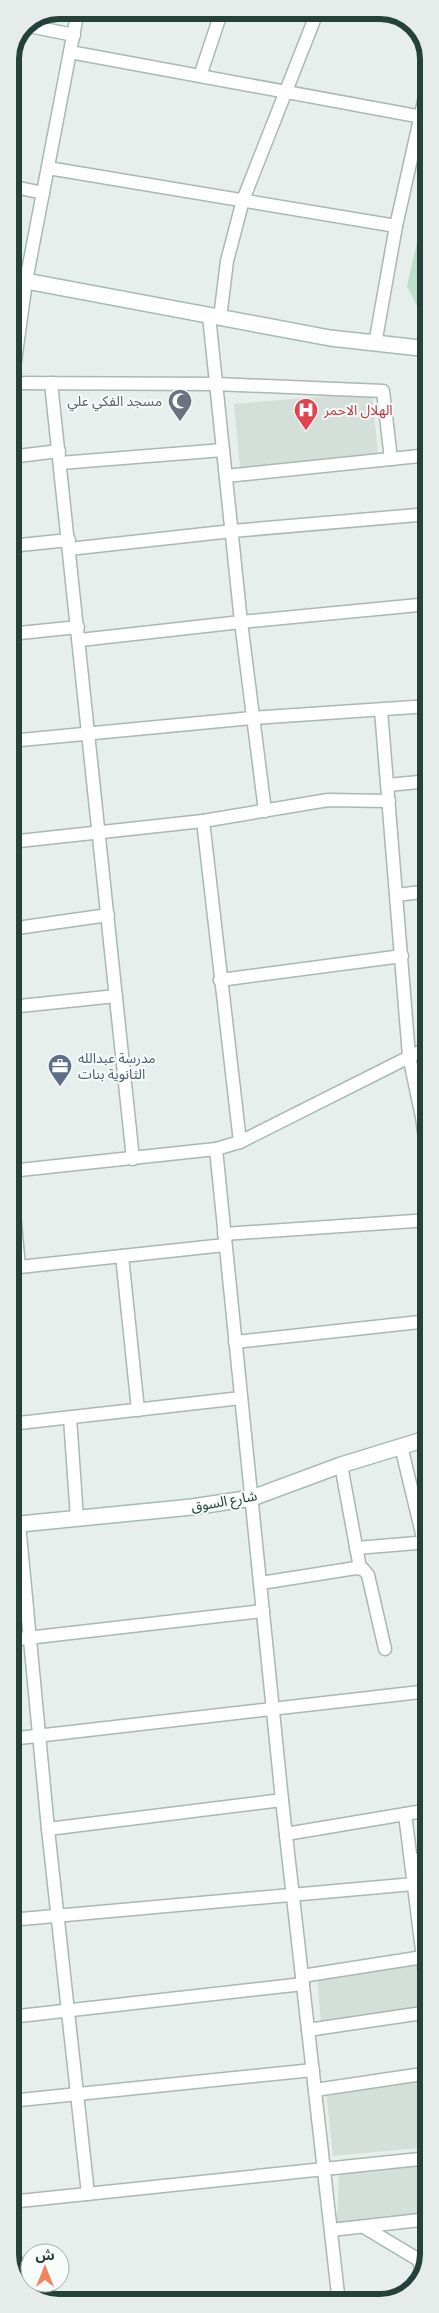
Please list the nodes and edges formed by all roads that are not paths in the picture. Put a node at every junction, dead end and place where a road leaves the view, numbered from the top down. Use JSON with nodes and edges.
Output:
{"nodes":[{"id":1,"x":77,"y":19,"type":"edge"},
{"id":2,"x":219,"y":19,"type":"edge"},
{"id":3,"x":314,"y":19,"type":"edge"},
{"id":4,"x":35,"y":28,"type":"edge"},
{"id":5,"x":74,"y":35,"type":"junction"},
{"id":6,"x":70,"y":52,"type":"junction"},
{"id":7,"x":200,"y":76,"type":"junction"},
{"id":8,"x":286,"y":92,"type":"junction"},
{"id":9,"x":420,"y":117,"type":"edge"},
{"id":10,"x":420,"y":125,"type":"edge"},
{"id":11,"x":48,"y":168,"type":"junction"},
{"id":12,"x":19,"y":188,"type":"edge"},
{"id":13,"x":43,"y":193,"type":"junction"},
{"id":14,"x":243,"y":200,"type":"junction"},
{"id":15,"x":396,"y":226,"type":"junction"},
{"id":16,"x":19,"y":280,"type":"edge"},
{"id":17,"x":26,"y":281,"type":"junction"},
{"id":18,"x":214,"y":317,"type":"junction"},
{"id":19,"x":19,"y":329,"type":"edge"},
{"id":20,"x":375,"y":344,"type":"junction"},
{"id":21,"x":420,"y":348,"type":"edge"},
{"id":22,"x":19,"y":383,"type":"edge"},
{"id":23,"x":51,"y":383,"type":"junction"},
{"id":24,"x":216,"y":384,"type":"junction"},
{"id":25,"x":223,"y":450,"type":"junction"},
{"id":26,"x":420,"y":456,"type":"edge"},
{"id":27,"x":19,"y":457,"type":"edge"},
{"id":28,"x":59,"y":457,"type":"junction"},
{"id":29,"x":391,"y":459,"type":"junction"},
{"id":30,"x":226,"y":476,"type":"junction"},
{"id":31,"x":420,"y":515,"type":"edge"},
{"id":32,"x":232,"y":530,"type":"junction"},
{"id":33,"x":69,"y":545,"type":"junction"},
{"id":34,"x":19,"y":546,"type":"edge"},
{"id":35,"x":420,"y":605,"type":"edge"},
{"id":36,"x":241,"y":622,"type":"junction"},
{"id":37,"x":78,"y":627,"type":"junction"},
{"id":38,"x":19,"y":633,"type":"edge"},
{"id":39,"x":80,"y":640,"type":"junction"},
{"id":40,"x":420,"y":707,"type":"edge"},
{"id":41,"x":380,"y":710,"type":"junction"},
{"id":42,"x":252,"y":718,"type":"junction"},
{"id":43,"x":89,"y":734,"type":"junction"},
{"id":44,"x":19,"y":740,"type":"edge"},
{"id":45,"x":420,"y":782,"type":"edge"},
{"id":46,"x":388,"y":785,"type":"junction"},
{"id":47,"x":389,"y":801,"type":"junction"},
{"id":48,"x":265,"y":811,"type":"junction"},
{"id":49,"x":203,"y":821,"type":"junction"},
{"id":50,"x":100,"y":833,"type":"junction"},
{"id":51,"x":19,"y":841,"type":"edge"},
{"id":52,"x":420,"y":892,"type":"edge"},
{"id":53,"x":397,"y":895,"type":"junction"},
{"id":54,"x":108,"y":915,"type":"junction"},
{"id":55,"x":19,"y":928,"type":"edge"},
{"id":56,"x":402,"y":956,"type":"junction"},
{"id":57,"x":220,"y":980,"type":"junction"},
{"id":58,"x":116,"y":996,"type":"junction"},
{"id":59,"x":19,"y":1006,"type":"edge"},
{"id":60,"x":420,"y":1051,"type":"edge"},
{"id":61,"x":410,"y":1056,"type":"junction"},
{"id":62,"x":420,"y":1097,"type":"edge"},
{"id":63,"x":240,"y":1142,"type":"junction"},
{"id":64,"x":216,"y":1149,"type":"junction"},
{"id":65,"x":133,"y":1159,"type":"junction"},
{"id":66,"x":19,"y":1169,"type":"edge"},
{"id":67,"x":420,"y":1221,"type":"edge"},
{"id":68,"x":225,"y":1239,"type":"junction"},
{"id":69,"x":122,"y":1256,"type":"junction"},
{"id":70,"x":19,"y":1267,"type":"edge"},
{"id":71,"x":420,"y":1322,"type":"edge"},
{"id":72,"x":235,"y":1342,"type":"junction"},
{"id":73,"x":241,"y":1398,"type":"junction"},
{"id":74,"x":138,"y":1410,"type":"junction"},
{"id":75,"x":70,"y":1418,"type":"junction"},
{"id":76,"x":19,"y":1423,"type":"edge"},
{"id":77,"x":420,"y":1441,"type":"edge"},
{"id":78,"x":401,"y":1446,"type":"junction"},
{"id":79,"x":341,"y":1465,"type":"junction"},
{"id":80,"x":252,"y":1498,"type":"junction"},
{"id":81,"x":420,"y":1516,"type":"edge"},
{"id":82,"x":77,"y":1518,"type":"junction"},
{"id":83,"x":19,"y":1525,"type":"edge"},
{"id":84,"x":420,"y":1543,"type":"edge"},
{"id":85,"x":356,"y":1548,"type":"junction"},
{"id":86,"x":19,"y":1553,"type":"edge"},
{"id":87,"x":360,"y":1568,"type":"junction"},
{"id":88,"x":261,"y":1584,"type":"junction"},
{"id":89,"x":263,"y":1611,"type":"junction"},
{"id":90,"x":31,"y":1637,"type":"junction"},
{"id":91,"x":19,"y":1639,"type":"edge"},
{"id":92,"x":385,"y":1649,"type":"dead end"},
{"id":93,"x":420,"y":1691,"type":"edge"},
{"id":94,"x":273,"y":1708,"type":"junction"},
{"id":95,"x":40,"y":1736,"type":"junction"},
{"id":96,"x":19,"y":1738,"type":"edge"},
{"id":97,"x":282,"y":1800,"type":"junction"},
{"id":98,"x":420,"y":1812,"type":"edge"},
{"id":99,"x":405,"y":1814,"type":"junction"},
{"id":100,"x":48,"y":1829,"type":"junction"},
{"id":101,"x":286,"y":1834,"type":"junction"},
{"id":102,"x":420,"y":1860,"type":"edge"},
{"id":103,"x":411,"y":1861,"type":"junction"},
{"id":104,"x":414,"y":1884,"type":"junction"},
{"id":105,"x":293,"y":1894,"type":"junction"},
{"id":106,"x":420,"y":1897,"type":"edge"},
{"id":107,"x":59,"y":1915,"type":"junction"},
{"id":108,"x":19,"y":1919,"type":"edge"},
{"id":109,"x":420,"y":1964,"type":"edge"},
{"id":110,"x":303,"y":1980,"type":"junction"},
{"id":111,"x":69,"y":2011,"type":"junction"},
{"id":112,"x":420,"y":2013,"type":"edge"},
{"id":113,"x":19,"y":2016,"type":"edge"},
{"id":114,"x":308,"y":2030,"type":"junction"},
{"id":115,"x":313,"y":2070,"type":"junction"},
{"id":116,"x":420,"y":2074,"type":"edge"},
{"id":117,"x":315,"y":2090,"type":"junction"},
{"id":118,"x":77,"y":2093,"type":"junction"},
{"id":119,"x":19,"y":2100,"type":"edge"},
{"id":120,"x":420,"y":2159,"type":"edge"},
{"id":121,"x":324,"y":2168,"type":"junction"},
{"id":122,"x":88,"y":2194,"type":"junction"},
{"id":123,"x":19,"y":2201,"type":"edge"},
{"id":124,"x":420,"y":2221,"type":"edge"},
{"id":125,"x":364,"y":2226,"type":"junction"},
{"id":126,"x":331,"y":2230,"type":"junction"},
{"id":127,"x":419,"y":2262,"type":"edge"},
{"id":128,"x":338,"y":2294,"type":"edge"}],
"edges":[{"from":1,"to":5,"type":"street"},
{"from":2,"to":7,"type":"street"},
{"from":3,"to":8,"type":"street"},
{"from":4,"to":5,"type":"street"},
{"from":5,"to":6,"type":"street"},
{"from":6,"to":7,"type":"street"},
{"from":6,"to":11,"type":"street"},
{"from":7,"to":8,"type":"street"},
{"from":8,"to":9,"type":"street"},
{"from":8,"to":14,"type":"street"},
{"from":10,"to":15,"type":"street"},
{"from":11,"to":13,"type":"street"},
{"from":11,"to":14,"type":"street"},
{"from":12,"to":13,"type":"street"},
{"from":13,"to":17,"type":"street"},
{"from":14,"to":15,"type":"street"},
{"from":14,"to":18,"type":"street"},
{"from":15,"to":20,"type":"street"},
{"from":16,"to":17,"type":"street"},
{"from":17,"to":18,"type":"street"},
{"from":17,"to":19,"type":"street"},
{"from":18,"to":20,"type":"street"},
{"from":18,"to":24,"type":"street"},
{"from":20,"to":21,"type":"street"},
{"from":22,"to":23,"type":"street"},
{"from":23,"to":24,"type":"street"},
{"from":23,"to":28,"type":"street"},
{"from":24,"to":25,"type":"street"},
{"from":24,"to":29,"type":"street"},
{"from":25,"to":28,"type":"street"},
{"from":25,"to":30,"type":"street"},
{"from":26,"to":29,"type":"street"},
{"from":27,"to":28,"type":"street"},
{"from":28,"to":33,"type":"street"},
{"from":29,"to":30,"type":"street"},
{"from":30,"to":32,"type":"street"},
{"from":31,"to":32,"type":"street"},
{"from":32,"to":33,"type":"street"},
{"from":32,"to":36,"type":"street"},
{"from":33,"to":34,"type":"street"},
{"from":33,"to":37,"type":"street"},
{"from":35,"to":36,"type":"street"},
{"from":36,"to":39,"type":"street"},
{"from":36,"to":42,"type":"street"},
{"from":37,"to":38,"type":"street"},
{"from":37,"to":39,"type":"street"},
{"from":39,"to":43,"type":"street"},
{"from":40,"to":41,"type":"street"},
{"from":41,"to":42,"type":"street"},
{"from":41,"to":46,"type":"street"},
{"from":42,"to":43,"type":"street"},
{"from":42,"to":48,"type":"street"},
{"from":43,"to":44,"type":"street"},
{"from":43,"to":50,"type":"street"},
{"from":45,"to":46,"type":"street"},
{"from":46,"to":47,"type":"street"},
{"from":47,"to":48,"type":"street"},
{"from":47,"to":53,"type":"street"},
{"from":48,"to":49,"type":"street"},
{"from":49,"to":50,"type":"street"},
{"from":49,"to":57,"type":"street"},
{"from":50,"to":51,"type":"street"},
{"from":50,"to":54,"type":"street"},
{"from":52,"to":53,"type":"street"},
{"from":53,"to":56,"type":"street"},
{"from":54,"to":55,"type":"street"},
{"from":54,"to":58,"type":"street"},
{"from":56,"to":57,"type":"street"},
{"from":56,"to":61,"type":"street"},
{"from":57,"to":63,"type":"street"},
{"from":58,"to":59,"type":"street"},
{"from":58,"to":65,"type":"street"},
{"from":60,"to":61,"type":"street"},
{"from":61,"to":62,"type":"street"},
{"from":61,"to":63,"type":"street"},
{"from":63,"to":64,"type":"street"},
{"from":64,"to":65,"type":"street"},
{"from":64,"to":68,"type":"street"},
{"from":65,"to":66,"type":"street"},
{"from":67,"to":68,"type":"street"},
{"from":68,"to":69,"type":"street"},
{"from":68,"to":72,"type":"street"},
{"from":69,"to":70,"type":"street"},
{"from":69,"to":74,"type":"street"},
{"from":71,"to":72,"type":"street"},
{"from":72,"to":73,"type":"street"},
{"from":73,"to":74,"type":"street"},
{"from":73,"to":80,"type":"street"},
{"from":74,"to":75,"type":"street"},
{"from":75,"to":76,"type":"street"},
{"from":75,"to":82,"type":"street"},
{"from":77,"to":78,"type":"street","name":"شارع السوق"},
{"from":78,"to":79,"type":"street","name":"شارع السوق"},
{"from":78,"to":81,"type":"street"},
{"from":79,"to":80,"type":"street","name":"شارع السوق"},
{"from":79,"to":85,"type":"street"},
{"from":80,"to":82,"type":"street","name":"شارع السوق"},
{"from":80,"to":88,"type":"street"},
{"from":82,"to":83,"type":"street","name":"شارع السوق"},
{"from":84,"to":85,"type":"street"},
{"from":85,"to":87,"type":"street"},
{"from":86,"to":90,"type":"street"},
{"from":87,"to":88,"type":"street"},
{"from":87,"to":92,"type":"street"},
{"from":88,"to":89,"type":"street"},
{"from":89,"to":90,"type":"street"},
{"from":89,"to":94,"type":"street"},
{"from":90,"to":91,"type":"street"},
{"from":90,"to":95,"type":"street"},
{"from":93,"to":94,"type":"street"},
{"from":94,"to":95,"type":"street"},
{"from":94,"to":97,"type":"street"},
{"from":95,"to":96,"type":"street"},
{"from":95,"to":100,"type":"street"},
{"from":97,"to":100,"type":"street"},
{"from":97,"to":101,"type":"street"},
{"from":98,"to":99,"type":"street"},
{"from":99,"to":101,"type":"street"},
{"from":99,"to":103,"type":"street"},
{"from":100,"to":107,"type":"street"},
{"from":101,"to":105,"type":"street"},
{"from":102,"to":103,"type":"street"},
{"from":103,"to":104,"type":"street"},
{"from":104,"to":105,"type":"street"},
{"from":104,"to":106,"type":"street"},
{"from":105,"to":107,"type":"street"},
{"from":105,"to":110,"type":"street"},
{"from":107,"to":108,"type":"street"},
{"from":107,"to":111,"type":"street"},
{"from":109,"to":110,"type":"street"},
{"from":110,"to":111,"type":"street"},
{"from":110,"to":114,"type":"street"},
{"from":111,"to":113,"type":"street"},
{"from":111,"to":118,"type":"street"},
{"from":112,"to":114,"type":"street"},
{"from":114,"to":115,"type":"street"},
{"from":115,"to":117,"type":"street"},
{"from":115,"to":118,"type":"street"},
{"from":116,"to":117,"type":"street"},
{"from":117,"to":121,"type":"street"},
{"from":118,"to":119,"type":"street"},
{"from":118,"to":122,"type":"street"},
{"from":120,"to":121,"type":"street"},
{"from":121,"to":122,"type":"street"},
{"from":121,"to":126,"type":"street"},
{"from":122,"to":123,"type":"street"},
{"from":124,"to":125,"type":"street"},
{"from":125,"to":126,"type":"street"},
{"from":125,"to":127,"type":"street"},
{"from":126,"to":128,"type":"street"}]}
